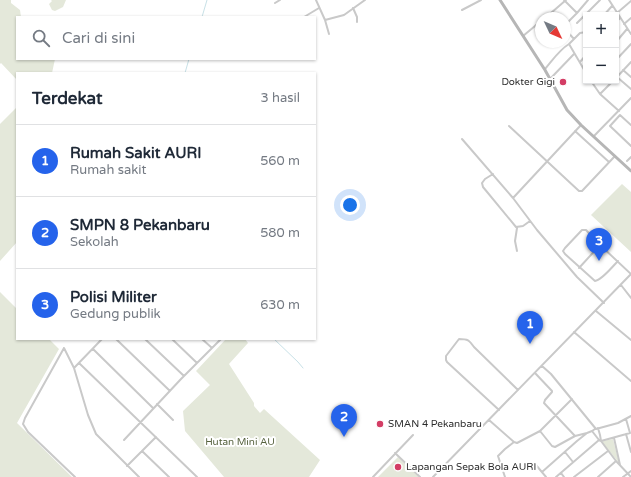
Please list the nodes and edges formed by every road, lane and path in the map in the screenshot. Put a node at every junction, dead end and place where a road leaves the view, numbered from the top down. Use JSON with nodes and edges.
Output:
{"nodes":[{"id":1,"x":316,"y":0,"type":"edge"},
{"id":2,"x":357,"y":0,"type":"edge"},
{"id":3,"x":365,"y":0,"type":"edge"},
{"id":4,"x":474,"y":0,"type":"edge"},
{"id":5,"x":481,"y":0,"type":"edge"},
{"id":6,"x":500,"y":0,"type":"edge"},
{"id":7,"x":565,"y":0,"type":"edge"},
{"id":8,"x":588,"y":0,"type":"edge"},
{"id":9,"x":600,"y":0,"type":"edge"},
{"id":10,"x":609,"y":0,"type":"edge"},
{"id":11,"x":631,"y":1,"type":"edge"},
{"id":12,"x":475,"y":3,"type":"junction"},
{"id":13,"x":360,"y":4,"type":"junction"},
{"id":14,"x":612,"y":6,"type":"junction"},
{"id":15,"x":319,"y":8,"type":"junction"},
{"id":16,"x":354,"y":8,"type":"junction"},
{"id":17,"x":462,"y":10,"type":"dead end"},
{"id":18,"x":552,"y":12,"type":"edge"},
{"id":19,"x":607,"y":12,"type":"edge"},
{"id":20,"x":616,"y":12,"type":"edge"},
{"id":21,"x":618,"y":12,"type":"edge"},
{"id":22,"x":577,"y":13,"type":"junction"},
{"id":23,"x":306,"y":16,"type":"edge"},
{"id":24,"x":620,"y":18,"type":"edge"},
{"id":25,"x":631,"y":18,"type":"edge"},
{"id":26,"x":571,"y":19,"type":"edge"},
{"id":27,"x":325,"y":20,"type":"junction"},
{"id":28,"x":357,"y":22,"type":"dead end"},
{"id":29,"x":577,"y":23,"type":"dead end"},
{"id":30,"x":624,"y":24,"type":"junction"},
{"id":31,"x":535,"y":26,"type":"edge"},
{"id":32,"x":627,"y":29,"type":"junction"},
{"id":33,"x":583,"y":33,"type":"edge"},
{"id":34,"x":329,"y":34,"type":"dead end"},
{"id":35,"x":631,"y":34,"type":"edge"},
{"id":36,"x":523,"y":36,"type":"junction"},
{"id":37,"x":571,"y":36,"type":"edge"},
{"id":38,"x":619,"y":38,"type":"edge"},
{"id":39,"x":574,"y":39,"type":"junction"},
{"id":40,"x":571,"y":42,"type":"edge"},
{"id":41,"x":631,"y":44,"type":"edge"},
{"id":42,"x":563,"y":48,"type":"edge"},
{"id":43,"x":571,"y":48,"type":"edge"},
{"id":44,"x":574,"y":54,"type":"junction"},
{"id":45,"x":619,"y":57,"type":"edge"},
{"id":46,"x":583,"y":58,"type":"edge"},
{"id":47,"x":580,"y":62,"type":"junction"},
{"id":48,"x":631,"y":62,"type":"edge"},
{"id":49,"x":583,"y":68,"type":"edge"},
{"id":50,"x":545,"y":70,"type":"junction"},
{"id":51,"x":623,"y":70,"type":"junction"},
{"id":52,"x":619,"y":74,"type":"edge"},
{"id":53,"x":631,"y":78,"type":"edge"},
{"id":54,"x":550,"y":79,"type":"junction"},
{"id":55,"x":619,"y":79,"type":"edge"},
{"id":56,"x":592,"y":84,"type":"edge"},
{"id":57,"x":610,"y":84,"type":"edge"},
{"id":58,"x":631,"y":89,"type":"edge"},
{"id":59,"x":600,"y":94,"type":"junction"},
{"id":60,"x":631,"y":98,"type":"edge"},
{"id":61,"x":619,"y":111,"type":"junction"},
{"id":62,"x":581,"y":124,"type":"junction"},
{"id":63,"x":631,"y":125,"type":"edge"},
{"id":64,"x":509,"y":126,"type":"dead end"},
{"id":65,"x":575,"y":131,"type":"junction"},
{"id":66,"x":594,"y":136,"type":"junction"},
{"id":67,"x":462,"y":139,"type":"dead end"},
{"id":68,"x":631,"y":146,"type":"edge"},
{"id":69,"x":615,"y":156,"type":"junction"},
{"id":70,"x":631,"y":157,"type":"edge"},
{"id":71,"x":627,"y":161,"type":"dead end"},
{"id":72,"x":546,"y":162,"type":"junction"},
{"id":73,"x":609,"y":162,"type":"junction"},
{"id":74,"x":631,"y":171,"type":"edge"},
{"id":75,"x":493,"y":174,"type":"junction"},
{"id":76,"x":513,"y":198,"type":"junction"},
{"id":77,"x":530,"y":220,"type":"junction"},
{"id":78,"x":518,"y":228,"type":"junction"},
{"id":79,"x":600,"y":245,"type":"junction"},
{"id":80,"x":517,"y":250,"type":"dead end"},
{"id":81,"x":618,"y":262,"type":"junction"},
{"id":82,"x":579,"y":268,"type":"junction"},
{"id":83,"x":631,"y":274,"type":"edge"},
{"id":84,"x":621,"y":285,"type":"junction"},
{"id":85,"x":631,"y":298,"type":"edge"},
{"id":86,"x":604,"y":303,"type":"junction"},
{"id":87,"x":596,"y":311,"type":"junction"},
{"id":88,"x":574,"y":332,"type":"junction"},
{"id":89,"x":101,"y":340,"type":"edge"},
{"id":90,"x":117,"y":340,"type":"edge"},
{"id":91,"x":146,"y":340,"type":"edge"},
{"id":92,"x":173,"y":340,"type":"edge"},
{"id":93,"x":203,"y":340,"type":"edge"},
{"id":94,"x":220,"y":340,"type":"edge"},
{"id":95,"x":631,"y":340,"type":"edge"},
{"id":96,"x":212,"y":348,"type":"junction"},
{"id":97,"x":93,"y":349,"type":"junction"},
{"id":98,"x":79,"y":363,"type":"junction"},
{"id":99,"x":197,"y":363,"type":"junction"},
{"id":100,"x":542,"y":366,"type":"junction"},
{"id":101,"x":74,"y":368,"type":"junction"},
{"id":102,"x":535,"y":372,"type":"junction"},
{"id":103,"x":184,"y":376,"type":"junction"},
{"id":104,"x":631,"y":381,"type":"edge"},
{"id":105,"x":518,"y":390,"type":"junction"},
{"id":106,"x":170,"y":391,"type":"junction"},
{"id":107,"x":572,"y":399,"type":"junction"},
{"id":108,"x":157,"y":404,"type":"junction"},
{"id":109,"x":153,"y":408,"type":"junction"},
{"id":110,"x":499,"y":410,"type":"junction"},
{"id":111,"x":556,"y":415,"type":"junction"},
{"id":112,"x":631,"y":416,"type":"edge"},
{"id":113,"x":173,"y":420,"type":"dead end"},
{"id":114,"x":489,"y":420,"type":"junction"},
{"id":115,"x":626,"y":420,"type":"junction"},
{"id":116,"x":141,"y":421,"type":"junction"},
{"id":117,"x":597,"y":429,"type":"junction"},
{"id":118,"x":540,"y":431,"type":"junction"},
{"id":119,"x":592,"y":431,"type":"junction"},
{"id":120,"x":587,"y":433,"type":"junction"},
{"id":121,"x":626,"y":434,"type":"junction"},
{"id":122,"x":413,"y":436,"type":"dead end"},
{"id":123,"x":575,"y":436,"type":"junction"},
{"id":124,"x":156,"y":437,"type":"junction"},
{"id":125,"x":614,"y":438,"type":"junction"},
{"id":126,"x":124,"y":440,"type":"dead end"},
{"id":127,"x":600,"y":441,"type":"junction"},
{"id":128,"x":514,"y":442,"type":"junction"},
{"id":129,"x":142,"y":451,"type":"junction"},
{"id":130,"x":608,"y":451,"type":"junction"},
{"id":131,"x":565,"y":452,"type":"junction"},
{"id":132,"x":631,"y":452,"type":"edge"},
{"id":133,"x":395,"y":453,"type":"junction"},
{"id":134,"x":616,"y":461,"type":"junction"},
{"id":135,"x":573,"y":462,"type":"junction"},
{"id":136,"x":536,"y":465,"type":"dead end"},
{"id":137,"x":127,"y":466,"type":"junction"},
{"id":138,"x":621,"y":466,"type":"junction"},
{"id":139,"x":631,"y":471,"type":"edge"},
{"id":140,"x":542,"y":472,"type":"junction"},
{"id":141,"x":561,"y":473,"type":"junction"},
{"id":142,"x":627,"y":474,"type":"junction"},
{"id":143,"x":75,"y":477,"type":"edge"},
{"id":144,"x":139,"y":477,"type":"edge"},
{"id":145,"x":169,"y":477,"type":"edge"},
{"id":146,"x":197,"y":477,"type":"edge"},
{"id":147,"x":373,"y":477,"type":"edge"},
{"id":148,"x":420,"y":477,"type":"edge"},
{"id":149,"x":433,"y":477,"type":"edge"},
{"id":150,"x":505,"y":477,"type":"edge"},
{"id":151,"x":546,"y":477,"type":"edge"},
{"id":152,"x":556,"y":477,"type":"edge"},
{"id":153,"x":564,"y":477,"type":"edge"},
{"id":154,"x":574,"y":477,"type":"edge"},
{"id":155,"x":598,"y":477,"type":"edge"},
{"id":156,"x":623,"y":477,"type":"edge"},
{"id":157,"x":631,"y":477,"type":"edge"}],
"edges":[{"from":1,"to":15,"type":"street"},
{"from":2,"to":13,"type":"street"},
{"from":3,"to":13,"type":"street"},
{"from":4,"to":12,"type":"street"},
{"from":5,"to":12,"type":"street"},
{"from":6,"to":36,"type":"main road"},
{"from":7,"to":18,"type":"street"},
{"from":7,"to":22,"type":"street"},
{"from":8,"to":22,"type":"street"},
{"from":9,"to":29,"type":"street"},
{"from":10,"to":14,"type":"street"},
{"from":11,"to":21,"type":"street"},
{"from":12,"to":17,"type":"street"},
{"from":13,"to":16,"type":"street"},
{"from":14,"to":19,"type":"street"},
{"from":14,"to":20,"type":"street"},
{"from":15,"to":23,"type":"street"},
{"from":15,"to":27,"type":"street"},
{"from":16,"to":27,"type":"street"},
{"from":16,"to":28,"type":"street"},
{"from":22,"to":26,"type":"street"},
{"from":24,"to":30,"type":"street"},
{"from":25,"to":30,"type":"street"},
{"from":27,"to":34,"type":"street"},
{"from":30,"to":32,"type":"street"},
{"from":31,"to":36,"type":"street"},
{"from":32,"to":35,"type":"street"},
{"from":32,"to":38,"type":"street"},
{"from":33,"to":39,"type":"street"},
{"from":36,"to":50,"type":"main road"},
{"from":37,"to":39,"type":"street"},
{"from":39,"to":40,"type":"street"},
{"from":41,"to":45,"type":"street"},
{"from":42,"to":50,"type":"street"},
{"from":43,"to":44,"type":"street"},
{"from":44,"to":47,"type":"street"},
{"from":44,"to":54,"type":"street"},
{"from":46,"to":47,"type":"street"},
{"from":47,"to":49,"type":"street"},
{"from":48,"to":51,"type":"street"},
{"from":50,"to":54,"type":"main road"},
{"from":51,"to":52,"type":"street"},
{"from":51,"to":53,"type":"street"},
{"from":54,"to":62,"type":"main road"},
{"from":55,"to":58,"type":"street"},
{"from":56,"to":59,"type":"street"},
{"from":57,"to":59,"type":"street"},
{"from":59,"to":61,"type":"street"},
{"from":60,"to":61,"type":"street"},
{"from":61,"to":66,"type":"street"},
{"from":62,"to":65,"type":"street"},
{"from":62,"to":66,"type":"main road"},
{"from":63,"to":68,"type":"street"},
{"from":64,"to":72,"type":"street"},
{"from":65,"to":72,"type":"street"},
{"from":65,"to":73,"type":"street"},
{"from":66,"to":69,"type":"main road"},
{"from":67,"to":75,"type":"street"},
{"from":69,"to":73,"type":"street"},
{"from":69,"to":74,"type":"main road"},
{"from":70,"to":71,"type":"street"},
{"from":72,"to":73,"type":"street"},
{"from":72,"to":76,"type":"street"},
{"from":75,"to":76,"type":"street"},
{"from":75,"to":78,"type":"street"},
{"from":76,"to":77,"type":"street"},
{"from":77,"to":78,"type":"street"},
{"from":77,"to":86,"type":"street"},
{"from":78,"to":80,"type":"street"},
{"from":79,"to":81,"type":"street"},
{"from":79,"to":82,"type":"street"},
{"from":79,"to":82,"type":"street"},
{"from":81,"to":82,"type":"street"},
{"from":81,"to":83,"type":"street"},
{"from":83,"to":84,"type":"street"},
{"from":84,"to":85,"type":"street"},
{"from":84,"to":86,"type":"street"},
{"from":86,"to":87,"type":"street"},
{"from":87,"to":88,"type":"street"},
{"from":87,"to":95,"type":"street"},
{"from":88,"to":100,"type":"street"},
{"from":88,"to":104,"type":"street"},
{"from":89,"to":97,"type":"street"},
{"from":90,"to":106,"type":"street"},
{"from":91,"to":103,"type":"street"},
{"from":92,"to":99,"type":"street"},
{"from":93,"to":96,"type":"street"},
{"from":94,"to":96,"type":"street"},
{"from":96,"to":99,"type":"street"},
{"from":97,"to":98,"type":"street"},
{"from":97,"to":109,"type":"street"},
{"from":98,"to":101,"type":"street"},
{"from":98,"to":116,"type":"street"},
{"from":99,"to":103,"type":"street"},
{"from":100,"to":102,"type":"street"},
{"from":100,"to":107,"type":"street"},
{"from":101,"to":137,"type":"street"},
{"from":101,"to":143,"type":"street"},
{"from":102,"to":105,"type":"street"},
{"from":102,"to":111,"type":"street"},
{"from":103,"to":106,"type":"street"},
{"from":105,"to":110,"type":"street"},
{"from":105,"to":110,"type":"street"},
{"from":106,"to":108,"type":"street"},
{"from":107,"to":111,"type":"street"},
{"from":107,"to":117,"type":"street"},
{"from":108,"to":109,"type":"street"},
{"from":108,"to":113,"type":"street"},
{"from":109,"to":116,"type":"street"},
{"from":110,"to":114,"type":"street"},
{"from":111,"to":118,"type":"street"},
{"from":111,"to":123,"type":"street"},
{"from":112,"to":115,"type":"street"},
{"from":114,"to":128,"type":"street"},
{"from":114,"to":149,"type":"street"},
{"from":115,"to":117,"type":"street"},
{"from":115,"to":121,"type":"street"},
{"from":116,"to":124,"type":"street"},
{"from":116,"to":126,"type":"street"},
{"from":117,"to":119,"type":"street"},
{"from":117,"to":127,"type":"street"},
{"from":118,"to":123,"type":"street"},
{"from":118,"to":128,"type":"street"},
{"from":119,"to":120,"type":"street"},
{"from":119,"to":127,"type":"street"},
{"from":120,"to":123,"type":"street"},
{"from":120,"to":131,"type":"street"},
{"from":121,"to":125,"type":"street"},
{"from":121,"to":132,"type":"street"},
{"from":122,"to":133,"type":"street"},
{"from":124,"to":129,"type":"street"},
{"from":124,"to":146,"type":"street"},
{"from":125,"to":127,"type":"street"},
{"from":125,"to":138,"type":"street"},
{"from":127,"to":130,"type":"street"},
{"from":127,"to":135,"type":"street"},
{"from":128,"to":150,"type":"street"},
{"from":129,"to":137,"type":"street"},
{"from":129,"to":145,"type":"street"},
{"from":130,"to":134,"type":"street"},
{"from":130,"to":154,"type":"street"},
{"from":131,"to":135,"type":"street"},
{"from":131,"to":140,"type":"street"},
{"from":133,"to":147,"type":"street"},
{"from":133,"to":148,"type":"street"},
{"from":134,"to":138,"type":"street"},
{"from":134,"to":155,"type":"street"},
{"from":135,"to":141,"type":"street"},
{"from":136,"to":140,"type":"street"},
{"from":137,"to":144,"type":"street"},
{"from":138,"to":142,"type":"street"},
{"from":139,"to":142,"type":"street"},
{"from":140,"to":151,"type":"street"},
{"from":141,"to":152,"type":"street"},
{"from":141,"to":153,"type":"street"},
{"from":142,"to":156,"type":"street"},
{"from":142,"to":157,"type":"street"}]}
